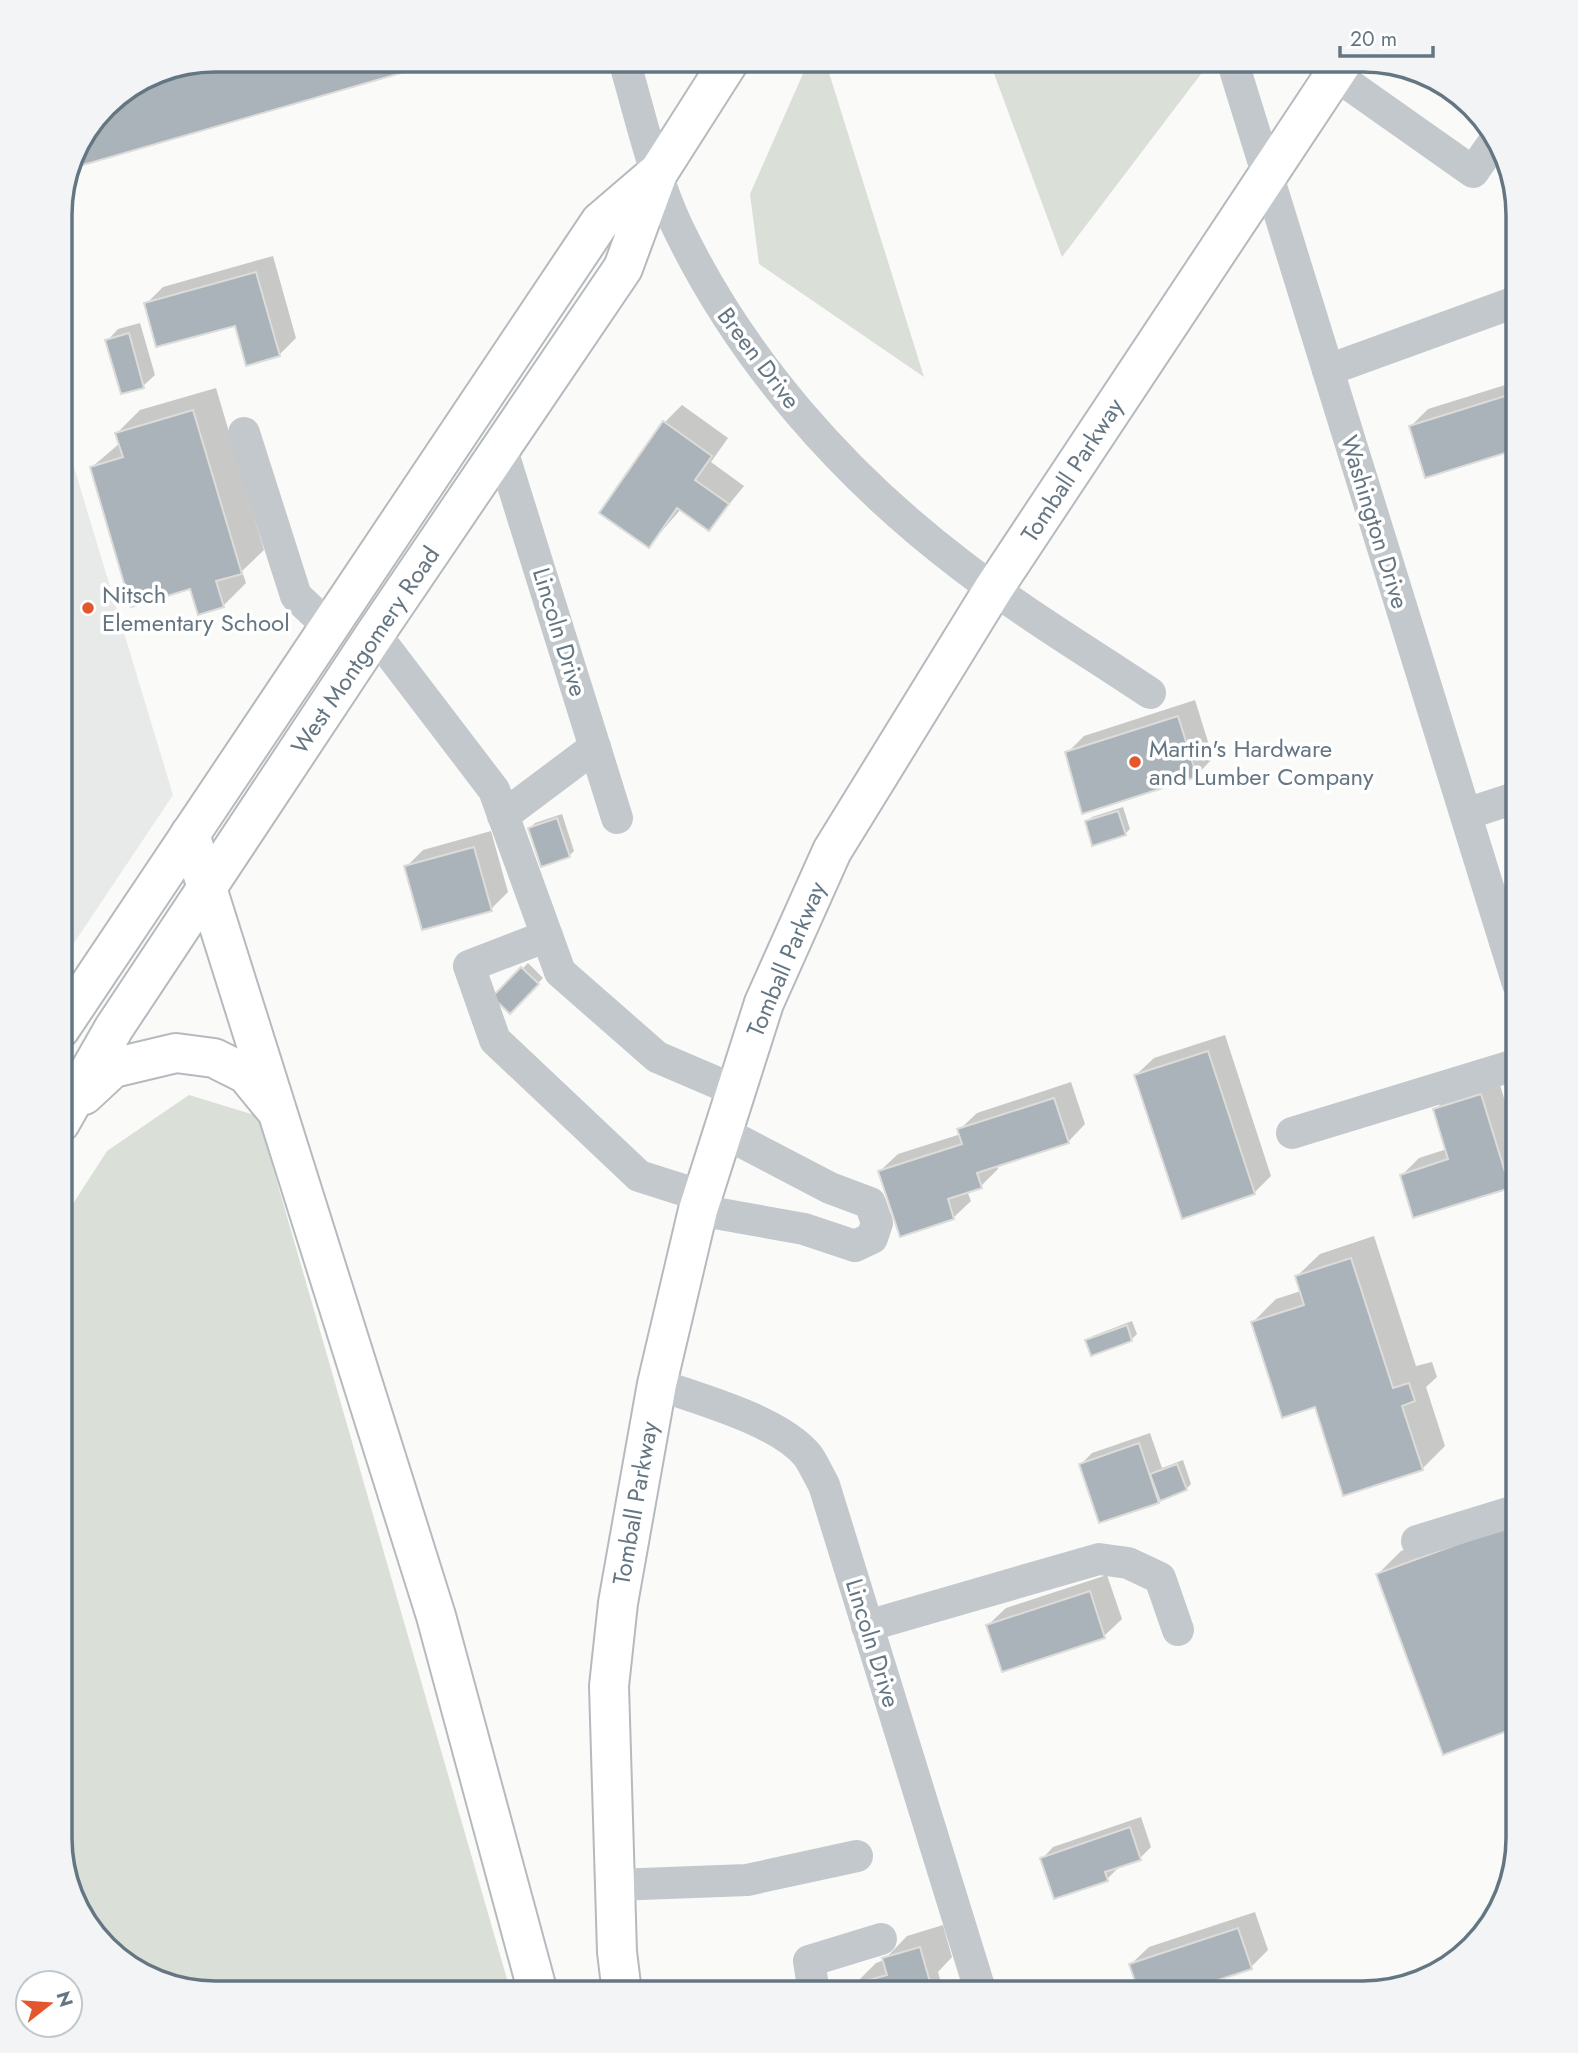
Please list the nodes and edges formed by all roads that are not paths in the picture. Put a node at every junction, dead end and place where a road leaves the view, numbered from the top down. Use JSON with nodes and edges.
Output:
{"nodes":[{"id":1,"x":628,"y":72,"type":"edge"},
{"id":2,"x":722,"y":72,"type":"edge"},
{"id":3,"x":1236,"y":72,"type":"edge"},
{"id":4,"x":1336,"y":72,"type":"edge"},
{"id":5,"x":1345,"y":72,"type":"edge"},
{"id":6,"x":1489,"y":149,"type":"edge"},
{"id":7,"x":658,"y":173,"type":"junction"},
{"id":8,"x":1267,"y":174,"type":"junction"},
{"id":9,"x":1506,"y":305,"type":"edge"},
{"id":10,"x":1328,"y":370,"type":"junction"},
{"id":11,"x":244,"y":433,"type":"dead end"},
{"id":12,"x":502,"y":447,"type":"junction"},
{"id":13,"x":995,"y":587,"type":"junction"},
{"id":14,"x":329,"y":627,"type":"junction"},
{"id":15,"x":375,"y":634,"type":"junction"},
{"id":16,"x":1150,"y":693,"type":"dead end"},
{"id":17,"x":596,"y":747,"type":"junction"},
{"id":18,"x":1506,"y":801,"type":"edge"},
{"id":19,"x":1466,"y":814,"type":"junction"},
{"id":20,"x":503,"y":816,"type":"junction"},
{"id":21,"x":617,"y":818,"type":"dead end"},
{"id":22,"x":190,"y":834,"type":"junction"},
{"id":23,"x":208,"y":888,"type":"junction"},
{"id":24,"x":547,"y":936,"type":"junction"},
{"id":25,"x":1506,"y":945,"type":"edge"},
{"id":26,"x":72,"y":1011,"type":"edge"},
{"id":27,"x":1506,"y":1068,"type":"edge"},
{"id":28,"x":734,"y":1090,"type":"junction"},
{"id":29,"x":72,"y":1102,"type":"edge"},
{"id":30,"x":72,"y":1108,"type":"edge"},
{"id":31,"x":281,"y":1115,"type":"junction"},
{"id":32,"x":721,"y":1131,"type":"junction"},
{"id":33,"x":1292,"y":1133,"type":"dead end"},
{"id":34,"x":700,"y":1203,"type":"junction"},
{"id":35,"x":657,"y":1384,"type":"junction"},
{"id":36,"x":1506,"y":1514,"type":"edge"},
{"id":37,"x":1417,"y":1541,"type":"dead end"},
{"id":38,"x":867,"y":1626,"type":"junction"},
{"id":39,"x":1178,"y":1630,"type":"dead end"},
{"id":40,"x":857,"y":1856,"type":"dead end"},
{"id":41,"x":615,"y":1885,"type":"junction"},
{"id":42,"x":881,"y":1939,"type":"dead end"},
{"id":43,"x":535,"y":1981,"type":"edge"},
{"id":44,"x":621,"y":1981,"type":"edge"},
{"id":45,"x":812,"y":1981,"type":"edge"},
{"id":46,"x":977,"y":1981,"type":"edge"}],
"edges":[{"from":1,"to":7,"type":"street","name":"Breen Drive"},
{"from":2,"to":7,"type":"main road","name":"West Montgomery Road"},
{"from":3,"to":8,"type":"street","name":"Washington Drive"},
{"from":4,"to":8,"type":"main road","name":"Tomball Parkway"},
{"from":5,"to":6,"type":"street"},
{"from":7,"to":12,"type":"main road","name":"West Montgomery Road"},
{"from":7,"to":13,"type":"street","name":"Breen Drive"},
{"from":7,"to":14,"type":"main road","name":"West Montgomery Road"},
{"from":8,"to":10,"type":"street","name":"Washington Drive"},
{"from":8,"to":13,"type":"main road","name":"Tomball Parkway"},
{"from":9,"to":10,"type":"street"},
{"from":10,"to":19,"type":"street","name":"Washington Drive"},
{"from":11,"to":14,"type":"street"},
{"from":12,"to":15,"type":"main road","name":"West Montgomery Road"},
{"from":12,"to":17,"type":"street","name":"Lincoln Drive"},
{"from":13,"to":16,"type":"street","name":"Breen Drive"},
{"from":13,"to":28,"type":"main road","name":"Tomball Parkway"},
{"from":14,"to":22,"type":"main road","name":"West Montgomery Road"},
{"from":15,"to":20,"type":"street"},
{"from":15,"to":23,"type":"main road","name":"West Montgomery Road"},
{"from":17,"to":20,"type":"street"},
{"from":17,"to":21,"type":"street","name":"Lincoln Drive"},
{"from":18,"to":19,"type":"street"},
{"from":19,"to":25,"type":"street","name":"Washington Drive"},
{"from":20,"to":24,"type":"street"},
{"from":22,"to":23,"type":"main road"},
{"from":22,"to":26,"type":"main road","name":"West Montgomery Road"},
{"from":23,"to":29,"type":"main road","name":"West Montgomery Road"},
{"from":23,"to":31,"type":"main road"},
{"from":24,"to":28,"type":"street"},
{"from":24,"to":34,"type":"street"},
{"from":27,"to":33,"type":"street"},
{"from":28,"to":32,"type":"main road","name":"Tomball Parkway"},
{"from":30,"to":31,"type":"main road"},
{"from":31,"to":43,"type":"main road"},
{"from":32,"to":34,"type":"main road","name":"Tomball Parkway"},
{"from":32,"to":34,"type":"street"},
{"from":34,"to":35,"type":"main road","name":"Tomball Parkway"},
{"from":35,"to":38,"type":"street","name":"Lincoln Drive"},
{"from":35,"to":41,"type":"main road","name":"Tomball Parkway"},
{"from":36,"to":37,"type":"street"},
{"from":38,"to":39,"type":"street"},
{"from":38,"to":46,"type":"street","name":"Lincoln Drive"},
{"from":40,"to":41,"type":"street"},
{"from":41,"to":44,"type":"main road","name":"Tomball Parkway"},
{"from":42,"to":45,"type":"street"}]}
